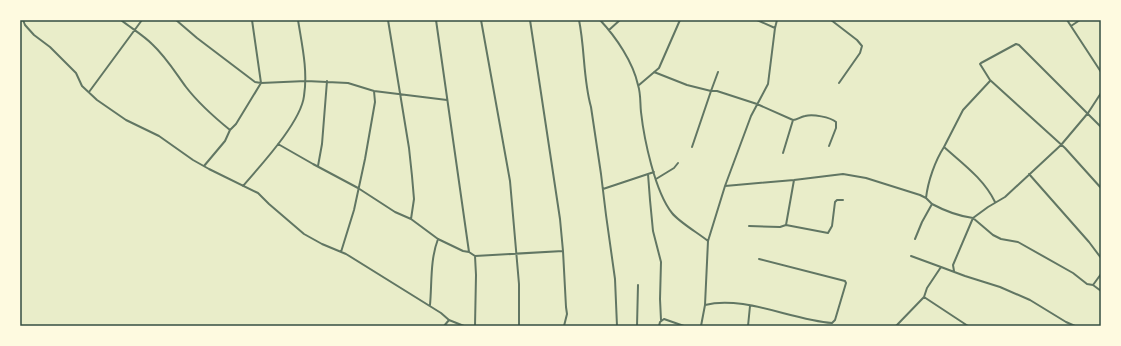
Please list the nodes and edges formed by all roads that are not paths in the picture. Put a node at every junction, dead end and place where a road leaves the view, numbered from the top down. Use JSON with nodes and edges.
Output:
{"nodes":[{"id":1,"x":24,"y":20,"type":"edge"},
{"id":2,"x":121,"y":20,"type":"edge"},
{"id":3,"x":142,"y":20,"type":"edge"},
{"id":4,"x":176,"y":20,"type":"edge"},
{"id":5,"x":252,"y":20,"type":"edge"},
{"id":6,"x":298,"y":20,"type":"edge"},
{"id":7,"x":388,"y":20,"type":"edge"},
{"id":8,"x":436,"y":20,"type":"edge"},
{"id":9,"x":481,"y":20,"type":"edge"},
{"id":10,"x":530,"y":20,"type":"edge"},
{"id":11,"x":579,"y":20,"type":"edge"},
{"id":12,"x":600,"y":20,"type":"edge"},
{"id":13,"x":620,"y":20,"type":"edge"},
{"id":14,"x":680,"y":20,"type":"edge"},
{"id":15,"x":758,"y":20,"type":"edge"},
{"id":16,"x":778,"y":20,"type":"edge"},
{"id":17,"x":831,"y":20,"type":"edge"},
{"id":18,"x":1066,"y":20,"type":"edge"},
{"id":19,"x":1080,"y":20,"type":"edge"},
{"id":20,"x":1071,"y":26,"type":"junction"},
{"id":21,"x":775,"y":28,"type":"junction"},
{"id":22,"x":134,"y":30,"type":"junction"},
{"id":23,"x":609,"y":30,"type":"junction"},
{"id":24,"x":654,"y":72,"type":"junction"},
{"id":25,"x":718,"y":72,"type":"dead end"},
{"id":26,"x":1101,"y":72,"type":"edge"},
{"id":27,"x":990,"y":80,"type":"junction"},
{"id":28,"x":306,"y":81,"type":"junction"},
{"id":29,"x":327,"y":81,"type":"junction"},
{"id":30,"x":261,"y":83,"type":"junction"},
{"id":31,"x":839,"y":83,"type":"dead end"},
{"id":32,"x":639,"y":85,"type":"junction"},
{"id":33,"x":374,"y":90,"type":"junction"},
{"id":34,"x":710,"y":91,"type":"junction"},
{"id":35,"x":89,"y":92,"type":"junction"},
{"id":36,"x":1101,"y":93,"type":"edge"},
{"id":37,"x":400,"y":95,"type":"junction"},
{"id":38,"x":448,"y":100,"type":"junction"},
{"id":39,"x":757,"y":104,"type":"junction"},
{"id":40,"x":1088,"y":113,"type":"junction"},
{"id":41,"x":793,"y":120,"type":"junction"},
{"id":42,"x":1101,"y":127,"type":"edge"},
{"id":43,"x":230,"y":130,"type":"junction"},
{"id":44,"x":278,"y":144,"type":"junction"},
{"id":45,"x":1061,"y":145,"type":"junction"},
{"id":46,"x":829,"y":146,"type":"dead end"},
{"id":47,"x":944,"y":146,"type":"junction"},
{"id":48,"x":692,"y":147,"type":"dead end"},
{"id":49,"x":783,"y":153,"type":"dead end"},
{"id":50,"x":678,"y":163,"type":"dead end"},
{"id":51,"x":204,"y":166,"type":"junction"},
{"id":52,"x":318,"y":166,"type":"junction"},
{"id":53,"x":654,"y":172,"type":"junction"},
{"id":54,"x":648,"y":174,"type":"junction"},
{"id":55,"x":1029,"y":174,"type":"junction"},
{"id":56,"x":656,"y":179,"type":"junction"},
{"id":57,"x":794,"y":180,"type":"junction"},
{"id":58,"x":243,"y":186,"type":"junction"},
{"id":59,"x":725,"y":186,"type":"junction"},
{"id":60,"x":358,"y":188,"type":"junction"},
{"id":61,"x":1101,"y":188,"type":"edge"},
{"id":62,"x":603,"y":189,"type":"junction"},
{"id":63,"x":926,"y":198,"type":"junction"},
{"id":64,"x":843,"y":200,"type":"dead end"},
{"id":65,"x":995,"y":202,"type":"junction"},
{"id":66,"x":932,"y":204,"type":"junction"},
{"id":67,"x":973,"y":218,"type":"junction"},
{"id":68,"x":411,"y":219,"type":"junction"},
{"id":69,"x":786,"y":225,"type":"junction"},
{"id":70,"x":749,"y":226,"type":"dead end"},
{"id":71,"x":438,"y":239,"type":"junction"},
{"id":72,"x":915,"y":239,"type":"dead end"},
{"id":73,"x":708,"y":240,"type":"junction"},
{"id":74,"x":563,"y":251,"type":"junction"},
{"id":75,"x":341,"y":252,"type":"junction"},
{"id":76,"x":469,"y":252,"type":"junction"},
{"id":77,"x":516,"y":253,"type":"junction"},
{"id":78,"x":475,"y":256,"type":"junction"},
{"id":79,"x":911,"y":256,"type":"dead end"},
{"id":80,"x":1101,"y":258,"type":"edge"},
{"id":81,"x":759,"y":259,"type":"dead end"},
{"id":82,"x":941,"y":267,"type":"junction"},
{"id":83,"x":954,"y":271,"type":"junction"},
{"id":84,"x":1101,"y":274,"type":"edge"},
{"id":85,"x":638,"y":285,"type":"dead end"},
{"id":86,"x":1093,"y":285,"type":"junction"},
{"id":87,"x":1101,"y":291,"type":"edge"},
{"id":88,"x":924,"y":297,"type":"junction"},
{"id":89,"x":705,"y":305,"type":"junction"},
{"id":90,"x":430,"y":306,"type":"junction"},
{"id":91,"x":750,"y":306,"type":"junction"},
{"id":92,"x":449,"y":320,"type":"junction"},
{"id":93,"x":661,"y":320,"type":"junction"},
{"id":94,"x":444,"y":326,"type":"edge"},
{"id":95,"x":464,"y":326,"type":"edge"},
{"id":96,"x":475,"y":326,"type":"edge"},
{"id":97,"x":519,"y":326,"type":"edge"},
{"id":98,"x":564,"y":326,"type":"edge"},
{"id":99,"x":617,"y":326,"type":"edge"},
{"id":100,"x":637,"y":326,"type":"edge"},
{"id":101,"x":658,"y":326,"type":"edge"},
{"id":102,"x":684,"y":326,"type":"edge"},
{"id":103,"x":701,"y":326,"type":"edge"},
{"id":104,"x":748,"y":326,"type":"edge"},
{"id":105,"x":896,"y":326,"type":"edge"},
{"id":106,"x":968,"y":326,"type":"edge"},
{"id":107,"x":1075,"y":326,"type":"edge"}],
"edges":[{"from":1,"to":35,"type":"street"},
{"from":2,"to":22,"type":"street"},
{"from":3,"to":22,"type":"street"},
{"from":4,"to":30,"type":"street"},
{"from":5,"to":30,"type":"street"},
{"from":6,"to":28,"type":"street"},
{"from":7,"to":37,"type":"street"},
{"from":8,"to":38,"type":"street"},
{"from":9,"to":77,"type":"street"},
{"from":10,"to":74,"type":"street"},
{"from":11,"to":62,"type":"street"},
{"from":12,"to":23,"type":"street"},
{"from":13,"to":23,"type":"street"},
{"from":14,"to":24,"type":"street"},
{"from":15,"to":21,"type":"street"},
{"from":16,"to":21,"type":"street"},
{"from":17,"to":31,"type":"street"},
{"from":18,"to":20,"type":"street"},
{"from":19,"to":20,"type":"street"},
{"from":20,"to":26,"type":"street"},
{"from":21,"to":39,"type":"street"},
{"from":22,"to":35,"type":"street"},
{"from":22,"to":43,"type":"street"},
{"from":23,"to":32,"type":"street"},
{"from":24,"to":32,"type":"street"},
{"from":24,"to":34,"type":"street"},
{"from":25,"to":34,"type":"street"},
{"from":27,"to":40,"type":"street"},
{"from":27,"to":45,"type":"street"},
{"from":27,"to":47,"type":"street"},
{"from":28,"to":29,"type":"street"},
{"from":28,"to":30,"type":"street"},
{"from":28,"to":44,"type":"street"},
{"from":29,"to":33,"type":"street"},
{"from":29,"to":52,"type":"street"},
{"from":30,"to":43,"type":"street"},
{"from":32,"to":53,"type":"street"},
{"from":33,"to":37,"type":"street"},
{"from":33,"to":60,"type":"street"},
{"from":34,"to":39,"type":"street"},
{"from":34,"to":48,"type":"street"},
{"from":35,"to":51,"type":"street"},
{"from":36,"to":40,"type":"street"},
{"from":37,"to":38,"type":"street"},
{"from":37,"to":68,"type":"street"},
{"from":38,"to":76,"type":"street"},
{"from":39,"to":41,"type":"street"},
{"from":39,"to":59,"type":"street"},
{"from":40,"to":42,"type":"street"},
{"from":40,"to":45,"type":"street"},
{"from":41,"to":46,"type":"street"},
{"from":41,"to":49,"type":"street"},
{"from":43,"to":51,"type":"street"},
{"from":44,"to":52,"type":"street"},
{"from":44,"to":58,"type":"street"},
{"from":45,"to":55,"type":"street"},
{"from":45,"to":61,"type":"street"},
{"from":47,"to":63,"type":"street"},
{"from":47,"to":65,"type":"street"},
{"from":50,"to":56,"type":"street"},
{"from":51,"to":58,"type":"street"},
{"from":52,"to":60,"type":"street"},
{"from":53,"to":54,"type":"street"},
{"from":53,"to":56,"type":"street"},
{"from":54,"to":62,"type":"street"},
{"from":54,"to":93,"type":"street"},
{"from":55,"to":65,"type":"street"},
{"from":55,"to":80,"type":"street"},
{"from":56,"to":73,"type":"street"},
{"from":57,"to":59,"type":"street"},
{"from":57,"to":63,"type":"street"},
{"from":57,"to":69,"type":"street"},
{"from":58,"to":75,"type":"street"},
{"from":59,"to":73,"type":"street"},
{"from":60,"to":68,"type":"street"},
{"from":60,"to":75,"type":"street"},
{"from":62,"to":99,"type":"street"},
{"from":63,"to":66,"type":"street"},
{"from":64,"to":69,"type":"street"},
{"from":65,"to":67,"type":"street"},
{"from":66,"to":67,"type":"street"},
{"from":66,"to":72,"type":"street"},
{"from":67,"to":83,"type":"street"},
{"from":67,"to":86,"type":"street"},
{"from":68,"to":71,"type":"street"},
{"from":69,"to":70,"type":"street"},
{"from":71,"to":76,"type":"street"},
{"from":71,"to":90,"type":"street"},
{"from":73,"to":89,"type":"street"},
{"from":74,"to":77,"type":"street"},
{"from":74,"to":98,"type":"street"},
{"from":75,"to":90,"type":"street"},
{"from":76,"to":78,"type":"street"},
{"from":77,"to":78,"type":"street"},
{"from":77,"to":97,"type":"street"},
{"from":78,"to":96,"type":"street"},
{"from":79,"to":82,"type":"street"},
{"from":81,"to":91,"type":"street"},
{"from":82,"to":83,"type":"street"},
{"from":82,"to":88,"type":"street"},
{"from":83,"to":107,"type":"street"},
{"from":84,"to":86,"type":"street"},
{"from":85,"to":100,"type":"street"},
{"from":86,"to":87,"type":"street"},
{"from":88,"to":105,"type":"street"},
{"from":88,"to":106,"type":"street"},
{"from":89,"to":91,"type":"street"},
{"from":89,"to":103,"type":"street"},
{"from":90,"to":92,"type":"street"},
{"from":91,"to":104,"type":"street"},
{"from":92,"to":94,"type":"street"},
{"from":92,"to":95,"type":"street"},
{"from":93,"to":101,"type":"street"},
{"from":93,"to":102,"type":"street"}]}
